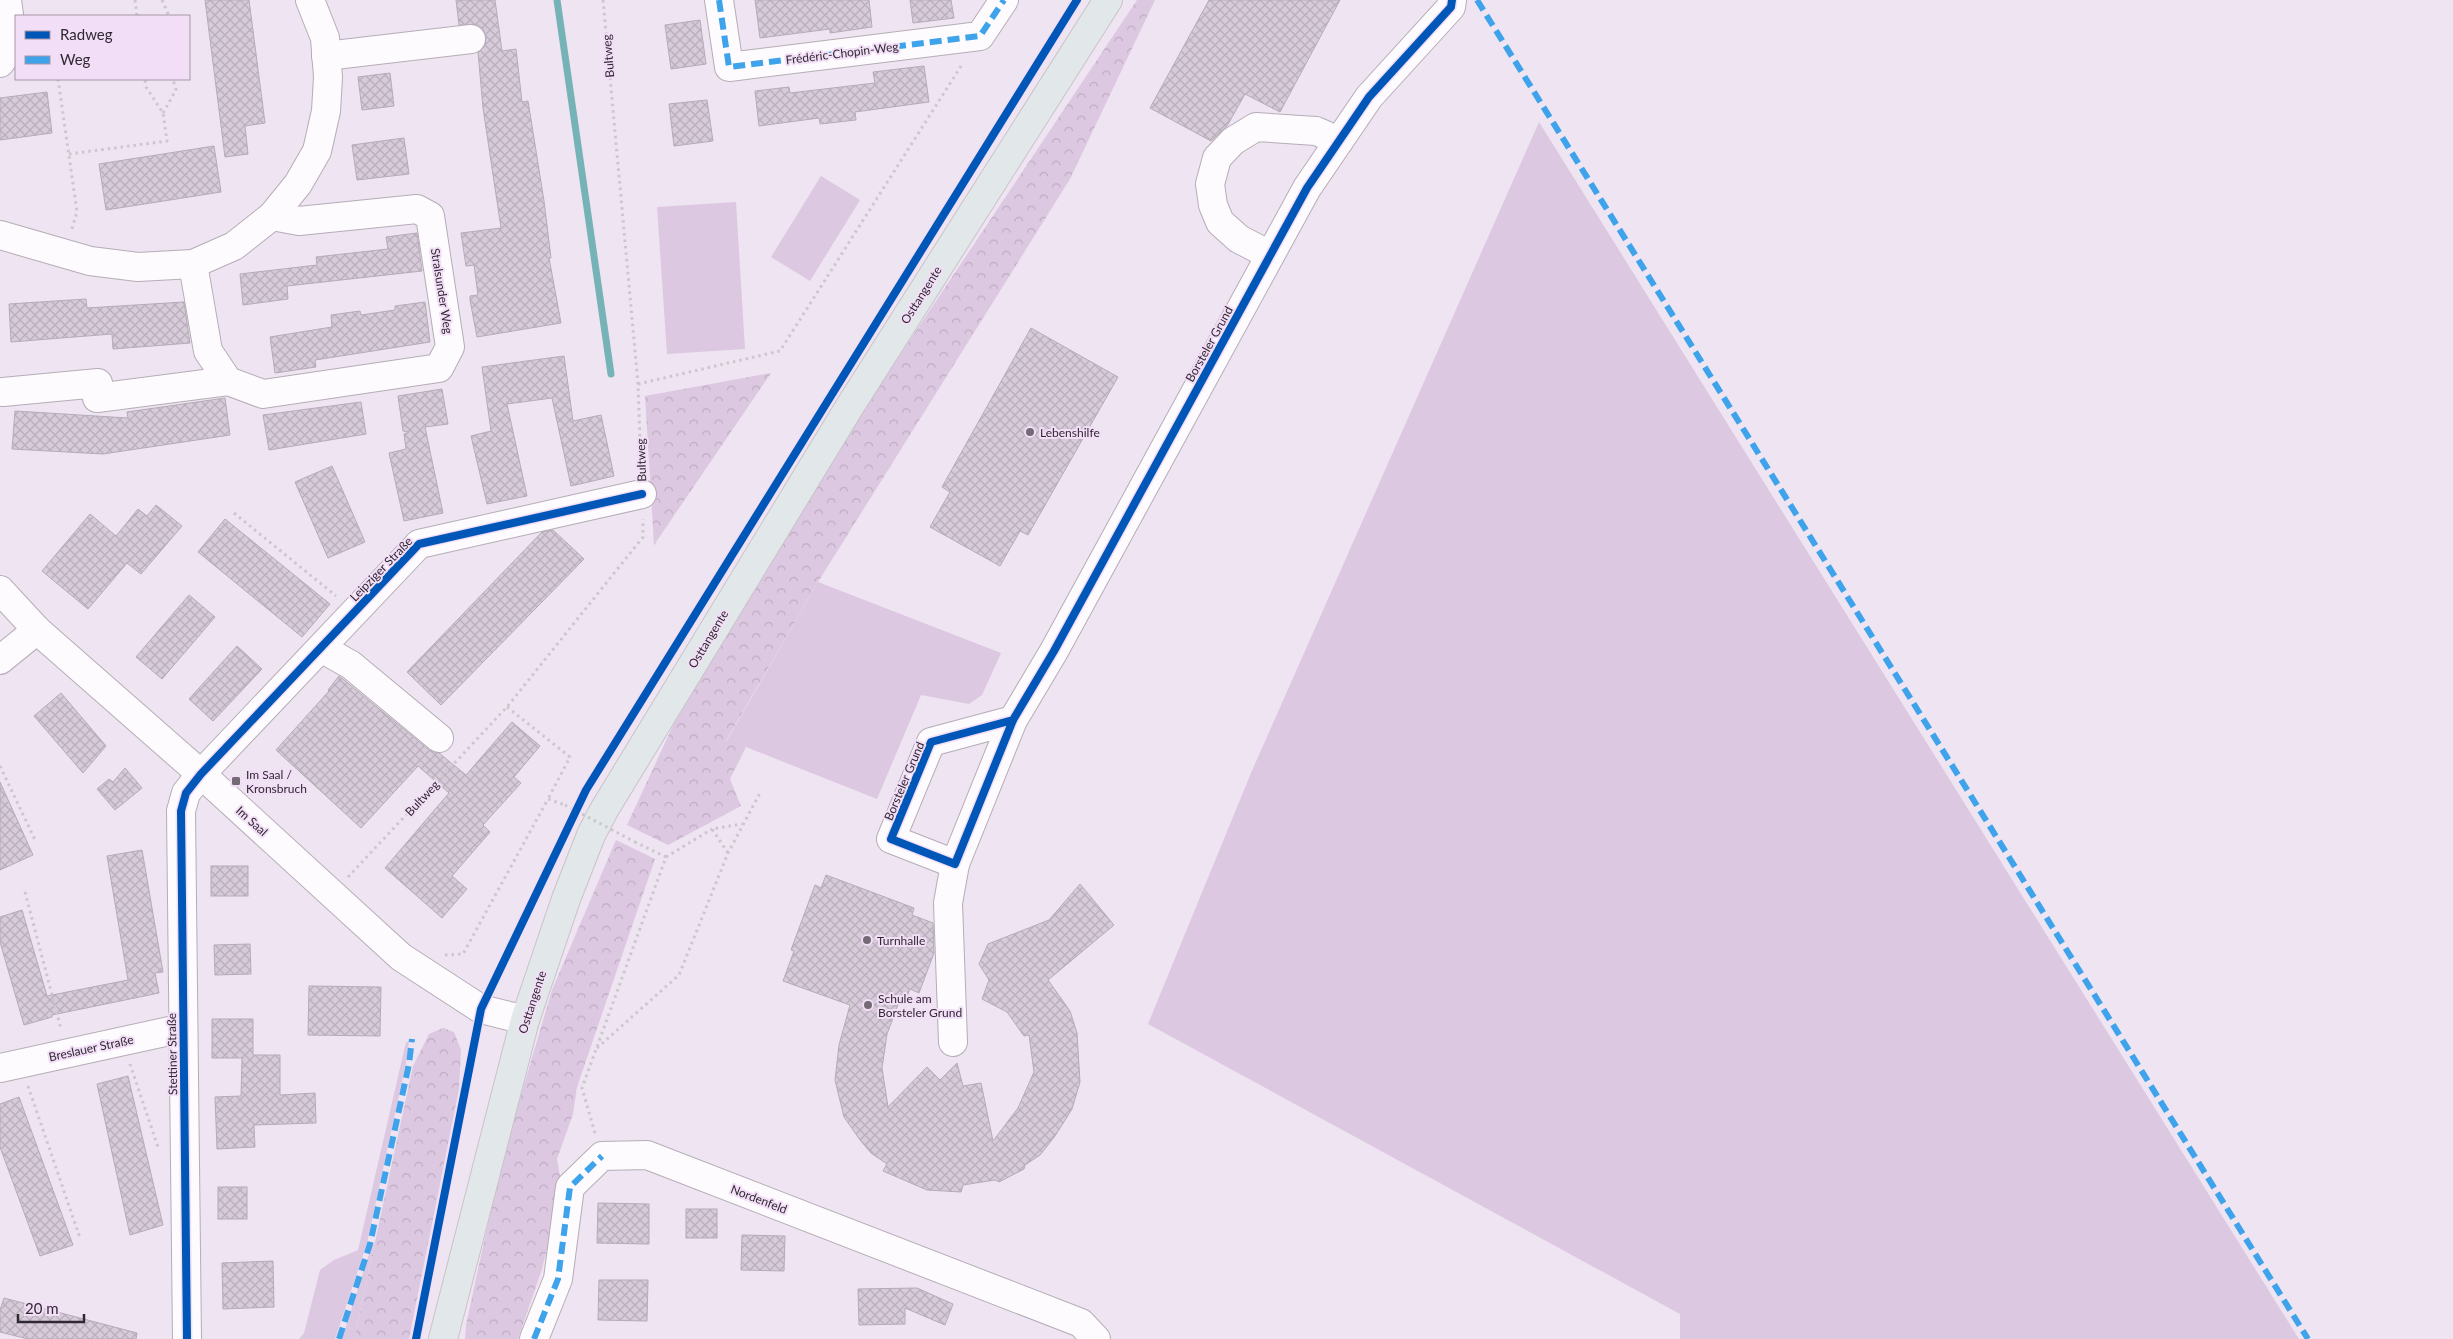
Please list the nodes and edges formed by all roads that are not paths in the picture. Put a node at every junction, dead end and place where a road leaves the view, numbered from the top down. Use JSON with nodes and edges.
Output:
{"nodes":[{"id":1,"x":7,"y":0,"type":"edge"},
{"id":2,"x":310,"y":0,"type":"edge"},
{"id":3,"x":719,"y":0,"type":"edge"},
{"id":4,"x":1004,"y":0,"type":"edge"},
{"id":5,"x":1108,"y":0,"type":"edge"},
{"id":6,"x":1452,"y":0,"type":"edge"},
{"id":7,"x":471,"y":39,"type":"dead end"},
{"id":8,"x":326,"y":56,"type":"junction"},
{"id":9,"x":7,"y":60,"type":"edge"},
{"id":10,"x":1339,"y":141,"type":"junction"},
{"id":11,"x":272,"y":216,"type":"junction"},
{"id":12,"x":0,"y":236,"type":"edge"},
{"id":13,"x":1270,"y":255,"type":"junction"},
{"id":14,"x":193,"y":264,"type":"junction"},
{"id":15,"x":228,"y":381,"type":"junction"},
{"id":16,"x":3,"y":392,"type":"dead end"},
{"id":17,"x":642,"y":494,"type":"road end"},
{"id":18,"x":0,"y":590,"type":"edge"},
{"id":19,"x":37,"y":630,"type":"junction"},
{"id":20,"x":321,"y":648,"type":"junction"},
{"id":21,"x":0,"y":660,"type":"edge"},
{"id":22,"x":1013,"y":720,"type":"junction"},
{"id":23,"x":439,"y":738,"type":"dead end"},
{"id":24,"x":201,"y":774,"type":"junction"},
{"id":25,"x":954,"y":864,"type":"junction"},
{"id":26,"x":525,"y":1020,"type":"junction"},
{"id":27,"x":183,"y":1028,"type":"junction"},
{"id":28,"x":953,"y":1042,"type":"dead end"},
{"id":29,"x":10,"y":1066,"type":"edge"},
{"id":30,"x":187,"y":1339,"type":"edge"},
{"id":31,"x":443,"y":1339,"type":"edge"},
{"id":32,"x":534,"y":1339,"type":"edge"},
{"id":33,"x":1096,"y":1339,"type":"edge"}],
"edges":[{"from":1,"to":9,"type":"street"},
{"from":2,"to":8,"type":"street"},
{"from":3,"to":4,"type":"street","name":"Frédéric-Chopin-Weg"},
{"from":5,"to":26,"type":"main road","name":"Osttangente"},
{"from":6,"to":10,"type":"street","name":"Borsteler Grund"},
{"from":7,"to":8,"type":"street"},
{"from":8,"to":11,"type":"street"},
{"from":10,"to":13,"type":"street","name":"Borsteler Grund"},
{"from":10,"to":13,"type":"street"},
{"from":11,"to":14,"type":"street"},
{"from":11,"to":15,"type":"street","name":"Stralsunder Weg"},
{"from":12,"to":14,"type":"street"},
{"from":13,"to":22,"type":"street","name":"Borsteler Grund"},
{"from":14,"to":15,"type":"street"},
{"from":15,"to":16,"type":"street","name":"Stralsunder Weg"},
{"from":17,"to":20,"type":"street","name":"Leipziger Straße"},
{"from":18,"to":19,"type":"street","name":"Im Saal"},
{"from":19,"to":21,"type":"street"},
{"from":19,"to":24,"type":"street","name":"Im Saal"},
{"from":20,"to":23,"type":"street"},
{"from":20,"to":24,"type":"street","name":"Leipziger Straße"},
{"from":22,"to":25,"type":"street","name":"Borsteler Grund"},
{"from":22,"to":25,"type":"street","name":"Borsteler Grund"},
{"from":24,"to":26,"type":"street","name":"Im Saal"},
{"from":24,"to":27,"type":"street","name":"Stettiner Straße"},
{"from":25,"to":28,"type":"street"},
{"from":26,"to":31,"type":"main road","name":"Osttangente"},
{"from":27,"to":29,"type":"street","name":"Breslauer Straße"},
{"from":27,"to":30,"type":"street","name":"Stettiner Straße"},
{"from":32,"to":33,"type":"street","name":"Nordenfeld"}]}
